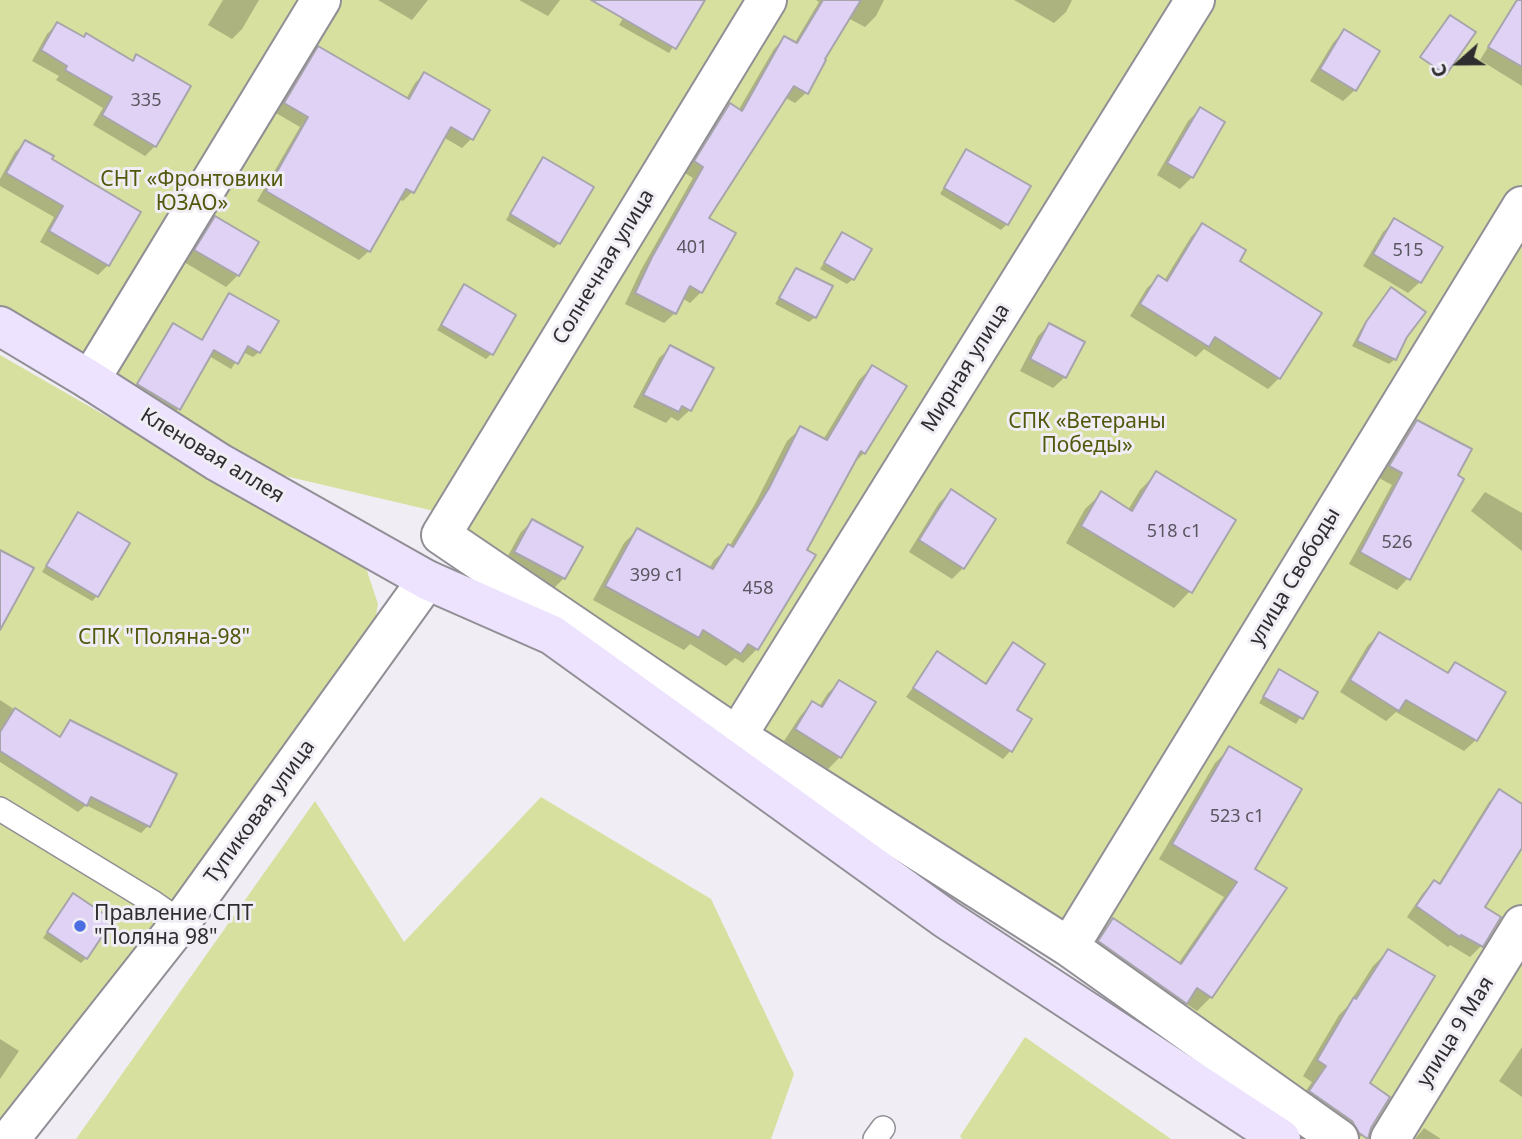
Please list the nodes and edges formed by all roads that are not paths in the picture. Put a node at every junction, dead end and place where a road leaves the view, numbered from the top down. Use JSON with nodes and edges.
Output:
{"nodes":[{"id":1,"x":321,"y":0,"type":"edge"},
{"id":2,"x":767,"y":0,"type":"edge"},
{"id":3,"x":1195,"y":0,"type":"edge"},
{"id":4,"x":1522,"y":206,"type":"edge"},
{"id":5,"x":0,"y":326,"type":"edge"},
{"id":6,"x":90,"y":380,"type":"junction"},
{"id":7,"x":427,"y":580,"type":"junction"},
{"id":8,"x":737,"y":736,"type":"junction"},
{"id":9,"x":0,"y":809,"type":"edge"},
{"id":10,"x":181,"y":922,"type":"junction"},
{"id":11,"x":1522,"y":925,"type":"edge"},
{"id":12,"x":1069,"y":947,"type":"junction"},
{"id":13,"x":10,"y":1139,"type":"edge"},
{"id":14,"x":1281,"y":1139,"type":"edge"},
{"id":15,"x":1339,"y":1139,"type":"edge"},
{"id":16,"x":1390,"y":1139,"type":"edge"}],
"edges":[{"from":1,"to":6,"type":"street"},
{"from":2,"to":8,"type":"street","name":"Солнечная улица"},
{"from":3,"to":8,"type":"street","name":"Мирная улица"},
{"from":4,"to":12,"type":"street","name":"улица Свободы"},
{"from":5,"to":6,"type":"street","name":"Кленовая аллея"},
{"from":6,"to":7,"type":"street","name":"Кленовая аллея"},
{"from":7,"to":10,"type":"street","name":"Тупиковая улица"},
{"from":7,"to":14,"type":"street","name":"Кленовая аллея"},
{"from":8,"to":12,"type":"street"},
{"from":9,"to":10,"type":"lane"},
{"from":10,"to":13,"type":"street","name":"Тупиковая улица"},
{"from":11,"to":16,"type":"street","name":"улица 9 Мая"},
{"from":12,"to":15,"type":"street"}]}
